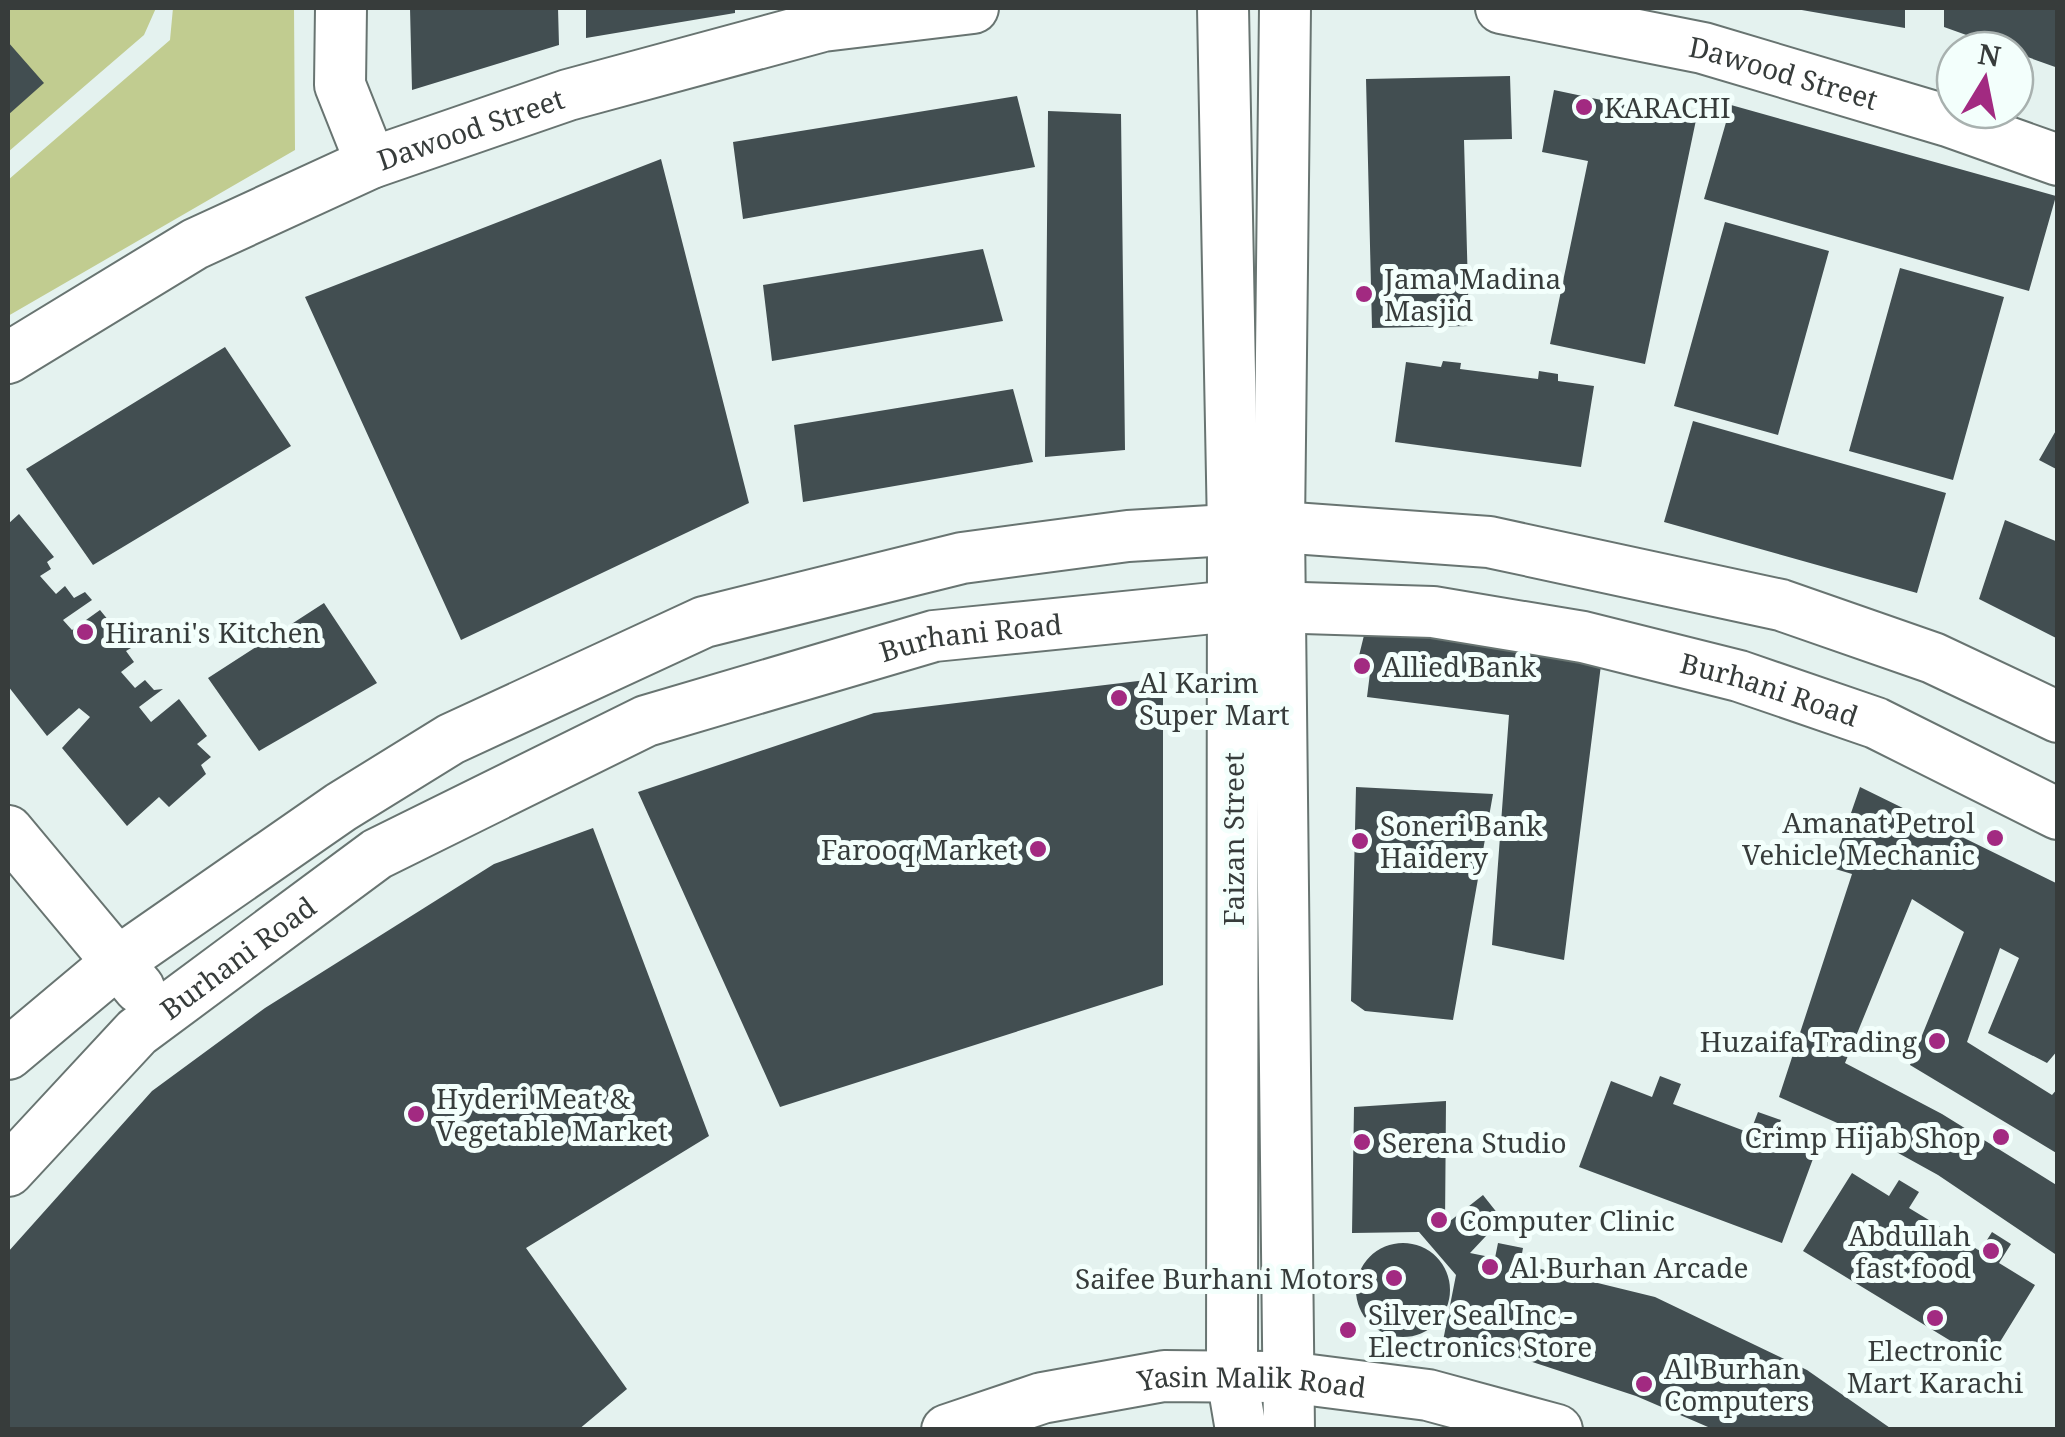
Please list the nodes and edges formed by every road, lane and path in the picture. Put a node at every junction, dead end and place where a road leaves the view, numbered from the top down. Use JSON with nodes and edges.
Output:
{"nodes":[{"id":1,"x":340,"y":8,"type":"edge"},
{"id":2,"x":973,"y":8,"type":"edge"},
{"id":3,"x":1223,"y":8,"type":"edge"},
{"id":4,"x":1285,"y":8,"type":"edge"},
{"id":5,"x":1501,"y":8,"type":"edge"},
{"id":6,"x":820,"y":16,"type":"edge"},
{"id":7,"x":1703,"y":28,"type":"edge"},
{"id":8,"x":2058,"y":160,"type":"edge"},
{"id":9,"x":371,"y":163,"type":"junction"},
{"id":10,"x":8,"y":358,"type":"edge"},
{"id":11,"x":1256,"y":528,"type":"junction"},
{"id":12,"x":1256,"y":606,"type":"junction"},
{"id":13,"x":2058,"y":717,"type":"edge"},
{"id":14,"x":2058,"y":814,"type":"edge"},
{"id":15,"x":8,"y":832,"type":"edge"},
{"id":16,"x":119,"y":961,"type":"junction"},
{"id":17,"x":160,"y":1016,"type":"junction"},
{"id":18,"x":8,"y":1054,"type":"edge"},
{"id":19,"x":8,"y":1171,"type":"edge"},
{"id":20,"x":1287,"y":1376,"type":"junction"},
{"id":21,"x":1232,"y":1377,"type":"junction"},
{"id":22,"x":947,"y":1430,"type":"edge"},
{"id":23,"x":1241,"y":1430,"type":"edge"},
{"id":24,"x":1289,"y":1430,"type":"edge"},
{"id":25,"x":1558,"y":1430,"type":"edge"}],
"edges":[{"from":1,"to":9,"type":"street"},
{"from":2,"to":6,"type":"street","name":"Dawood Street"},
{"from":3,"to":11,"type":"street","name":"Faizan Street"},
{"from":4,"to":11,"type":"street","name":"Faizan Street"},
{"from":5,"to":7,"type":"street","name":"Dawood Street"},
{"from":6,"to":9,"type":"street","name":"Dawood Street"},
{"from":7,"to":8,"type":"street","name":"Dawood Street"},
{"from":9,"to":10,"type":"street","name":"Dawood Street"},
{"from":11,"to":12,"type":"street","name":"Faizan Street"},
{"from":11,"to":13,"type":"street"},
{"from":11,"to":16,"type":"street"},
{"from":12,"to":14,"type":"street","name":"Burhani Road"},
{"from":12,"to":17,"type":"street","name":"Burhani Road"},
{"from":12,"to":20,"type":"street","name":"Faizan Street"},
{"from":12,"to":21,"type":"street","name":"Faizan Street"},
{"from":15,"to":16,"type":"street"},
{"from":16,"to":17,"type":"street"},
{"from":16,"to":18,"type":"street"},
{"from":17,"to":19,"type":"street","name":"Burhani Road"},
{"from":20,"to":21,"type":"street","name":"Yasin Malik Road"},
{"from":20,"to":24,"type":"street","name":"Faizan Street"},
{"from":20,"to":25,"type":"street","name":"Yasin Malik Road"},
{"from":21,"to":22,"type":"street","name":"Yasin Malik Road"},
{"from":21,"to":23,"type":"street","name":"Faizan Street"}]}
